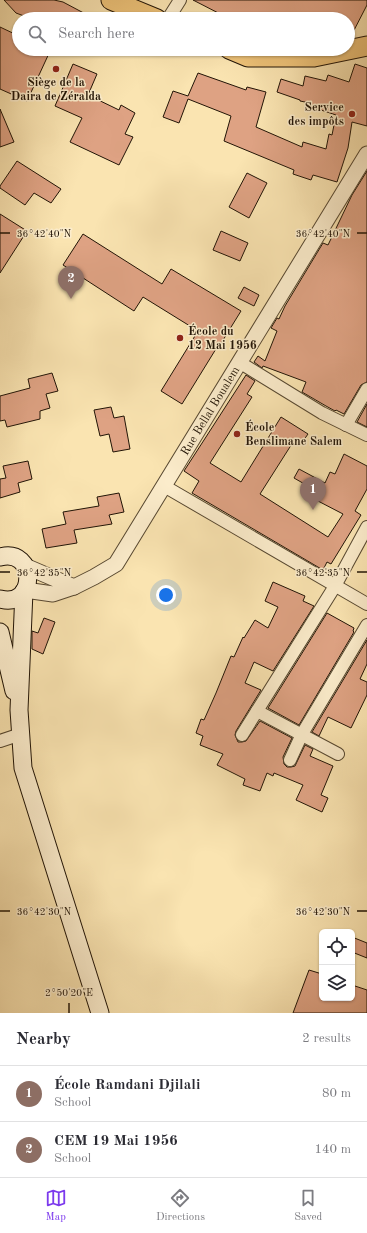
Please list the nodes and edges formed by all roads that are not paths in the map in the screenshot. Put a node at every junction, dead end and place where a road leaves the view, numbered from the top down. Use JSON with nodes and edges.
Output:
{"nodes":[{"id":1,"x":111,"y":0,"type":"edge"},
{"id":2,"x":180,"y":0,"type":"edge"},
{"id":3,"x":141,"y":12,"type":"edge"},
{"id":4,"x":172,"y":12,"type":"edge"},
{"id":5,"x":367,"y":46,"type":"edge"},
{"id":6,"x":355,"y":48,"type":"edge"},
{"id":7,"x":246,"y":56,"type":"edge"},
{"id":8,"x":319,"y":56,"type":"edge"},
{"id":9,"x":367,"y":154,"type":"edge"},
{"id":10,"x":239,"y":362,"type":"junction"},
{"id":11,"x":367,"y":389,"type":"edge"},
{"id":12,"x":346,"y":425,"type":"junction"},
{"id":13,"x":367,"y":435,"type":"edge"},
{"id":14,"x":164,"y":486,"type":"junction"},
{"id":15,"x":367,"y":527,"type":"edge"},
{"id":16,"x":3,"y":554,"type":"edge"},
{"id":17,"x":25,"y":566,"type":"junction"},
{"id":18,"x":334,"y":586,"type":"junction"},
{"id":19,"x":74,"y":587,"type":"junction"},
{"id":20,"x":24,"y":591,"type":"junction"},
{"id":21,"x":0,"y":599,"type":"edge"},
{"id":22,"x":367,"y":604,"type":"edge"},
{"id":23,"x":367,"y":625,"type":"edge"},
{"id":24,"x":0,"y":632,"type":"edge"},
{"id":25,"x":19,"y":710,"type":"junction"},
{"id":26,"x":257,"y":711,"type":"junction"},
{"id":27,"x":21,"y":734,"type":"junction"},
{"id":28,"x":302,"y":734,"type":"junction"},
{"id":29,"x":242,"y":735,"type":"dead end"},
{"id":30,"x":0,"y":742,"type":"edge"},
{"id":31,"x":338,"y":754,"type":"dead end"},
{"id":32,"x":290,"y":760,"type":"dead end"},
{"id":33,"x":100,"y":1013,"type":"edge"}],
"edges":[{"from":1,"to":3,"type":"main road"},
{"from":2,"to":4,"type":"street"},
{"from":5,"to":6,"type":"main road"},
{"from":7,"to":8,"type":"main road"},
{"from":9,"to":10,"type":"street","name":"Rue Bellal Boualem"},
{"from":10,"to":12,"type":"street"},
{"from":10,"to":14,"type":"street","name":"Rue Bellal Boualem"},
{"from":11,"to":12,"type":"street"},
{"from":12,"to":13,"type":"street"},
{"from":14,"to":18,"type":"street"},
{"from":14,"to":19,"type":"street","name":"Rue Bellal Boualem"},
{"from":15,"to":18,"type":"street"},
{"from":16,"to":17,"type":"main road"},
{"from":17,"to":19,"type":"street"},
{"from":17,"to":20,"type":"main road"},
{"from":18,"to":22,"type":"street"},
{"from":18,"to":26,"type":"street"},
{"from":19,"to":20,"type":"street","name":"Rue Bellal Boualem"},
{"from":20,"to":21,"type":"main road"},
{"from":20,"to":25,"type":"main road"},
{"from":23,"to":28,"type":"street"},
{"from":24,"to":25,"type":"main road"},
{"from":25,"to":27,"type":"main road"},
{"from":26,"to":28,"type":"street"},
{"from":26,"to":29,"type":"street"},
{"from":27,"to":30,"type":"street"},
{"from":27,"to":33,"type":"main road"},
{"from":28,"to":31,"type":"street"},
{"from":28,"to":32,"type":"street"}]}
